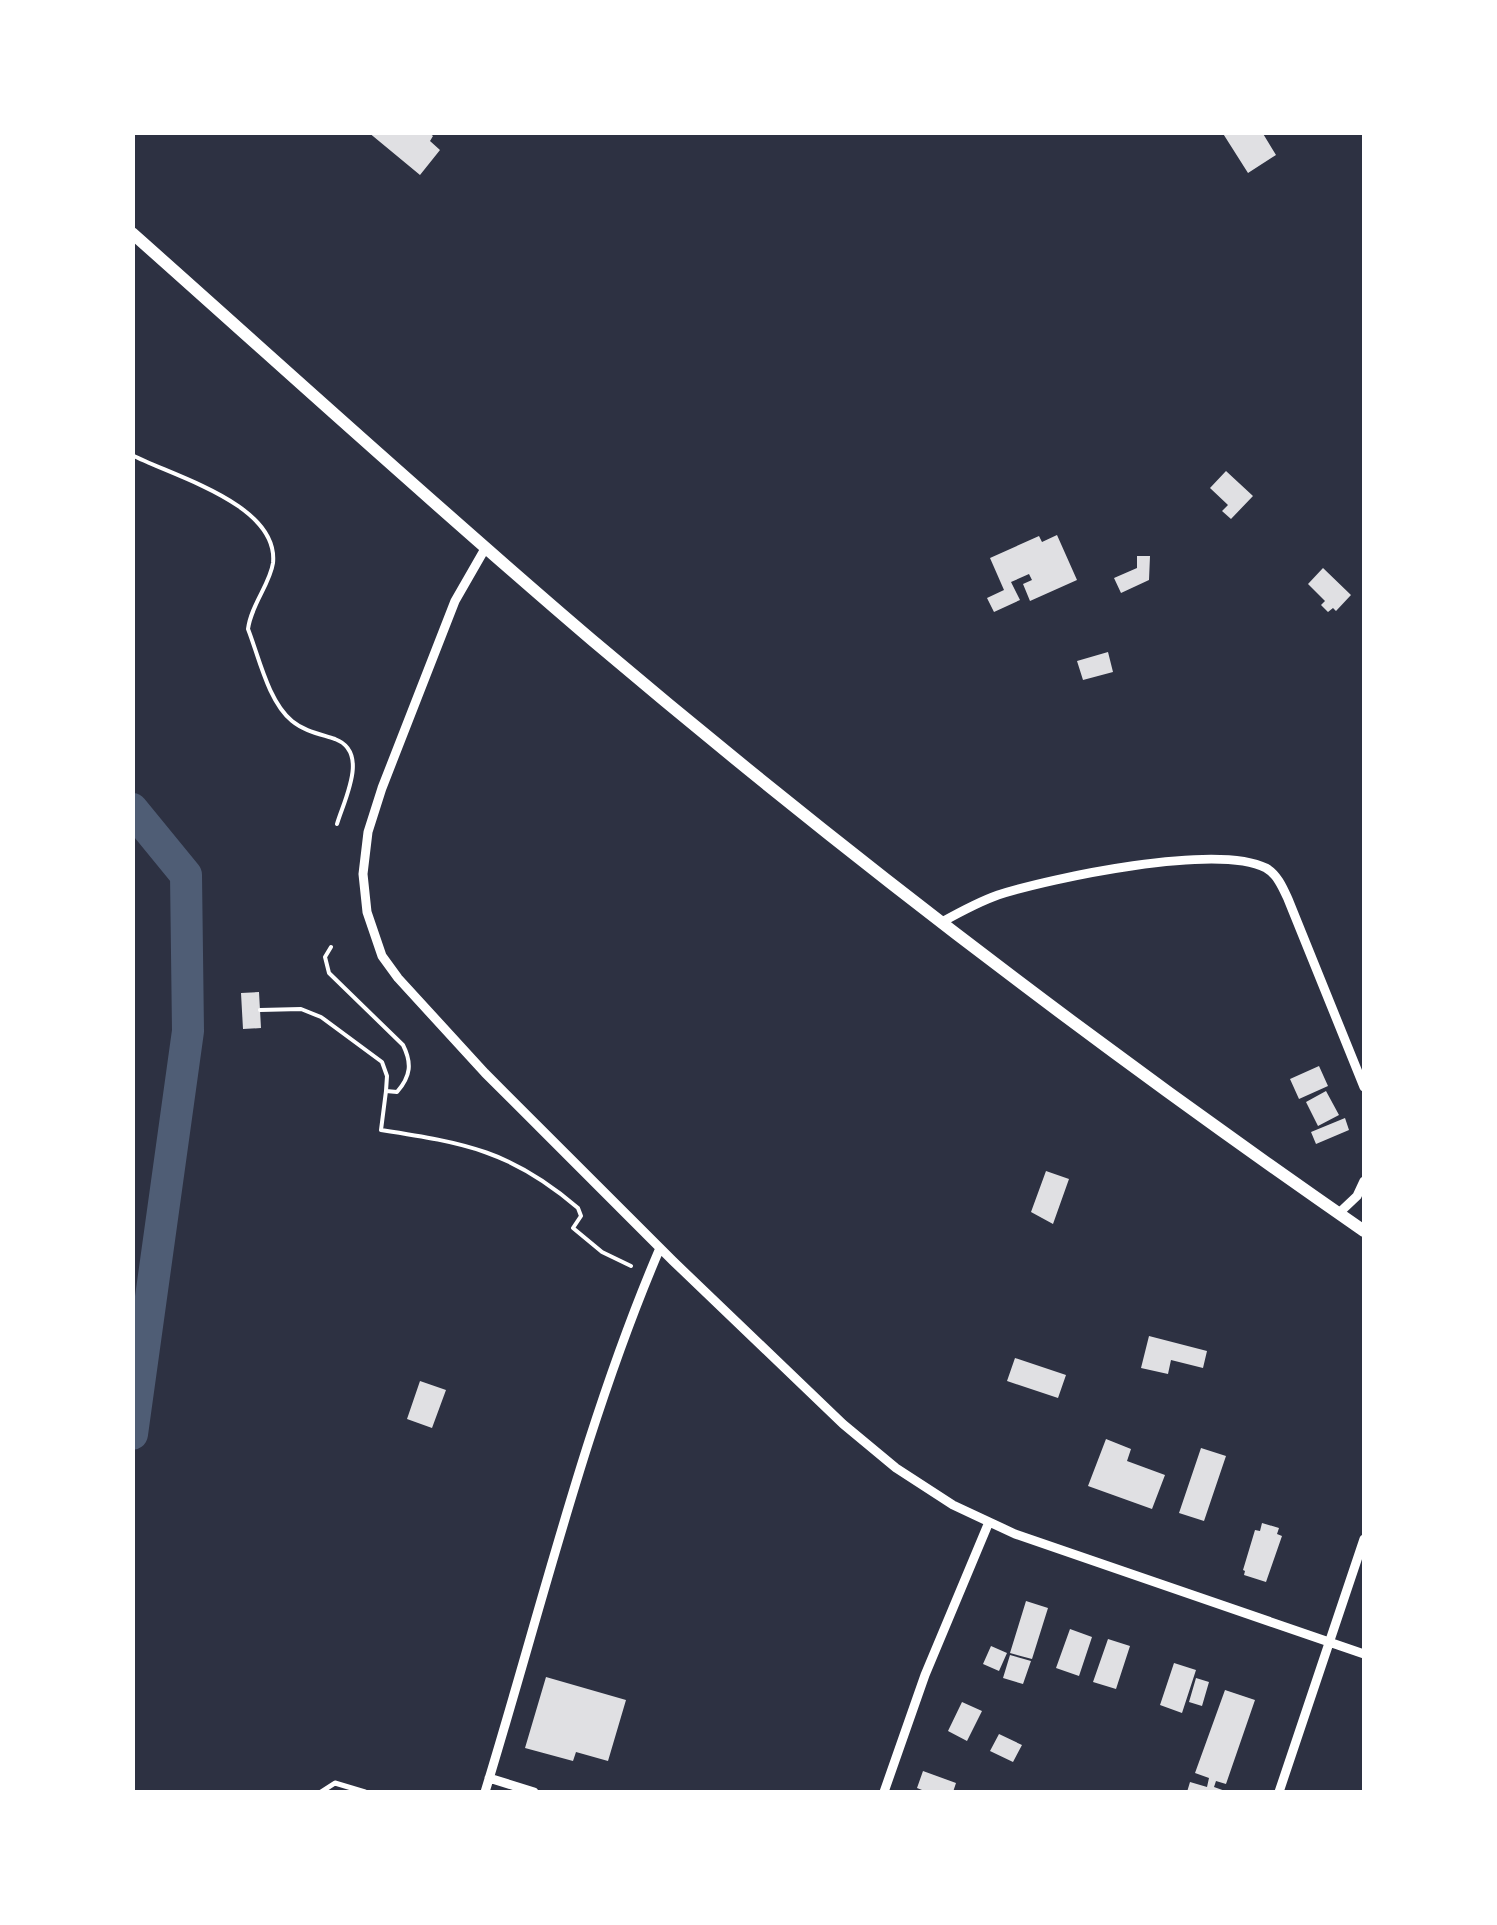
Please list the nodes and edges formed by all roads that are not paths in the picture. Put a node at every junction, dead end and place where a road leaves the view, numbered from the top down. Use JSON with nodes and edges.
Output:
{"nodes":[{"id":1,"x":132,"y":233,"type":"edge"},
{"id":2,"x":486,"y":546,"type":"junction"},
{"id":3,"x":942,"y":922,"type":"junction"},
{"id":4,"x":1364,"y":1087,"type":"edge"},
{"id":5,"x":1364,"y":1181,"type":"edge"},
{"id":6,"x":1339,"y":1213,"type":"junction"},
{"id":7,"x":1364,"y":1231,"type":"edge"},
{"id":8,"x":660,"y":1248,"type":"junction"},
{"id":9,"x":989,"y":1522,"type":"junction"},
{"id":10,"x":1364,"y":1539,"type":"edge"},
{"id":11,"x":1331,"y":1643,"type":"junction"},
{"id":12,"x":1364,"y":1654,"type":"edge"},
{"id":13,"x":489,"y":1778,"type":"junction"},
{"id":14,"x":321,"y":1792,"type":"edge"},
{"id":15,"x":365,"y":1792,"type":"edge"},
{"id":16,"x":485,"y":1792,"type":"edge"},
{"id":17,"x":534,"y":1792,"type":"edge"},
{"id":18,"x":884,"y":1792,"type":"edge"},
{"id":19,"x":1279,"y":1792,"type":"edge"}],
"edges":[{"from":1,"to":2,"type":"main road"},
{"from":2,"to":3,"type":"main road"},
{"from":2,"to":8,"type":"street"},
{"from":3,"to":4,"type":"street"},
{"from":3,"to":6,"type":"main road"},
{"from":5,"to":6,"type":"street"},
{"from":6,"to":7,"type":"main road"},
{"from":8,"to":9,"type":"street"},
{"from":8,"to":13,"type":"street"},
{"from":9,"to":11,"type":"street"},
{"from":9,"to":18,"type":"street"},
{"from":10,"to":11,"type":"street"},
{"from":11,"to":12,"type":"street"},
{"from":11,"to":19,"type":"street"},
{"from":13,"to":16,"type":"street"},
{"from":13,"to":17,"type":"street"},
{"from":14,"to":15,"type":"lane"}]}
